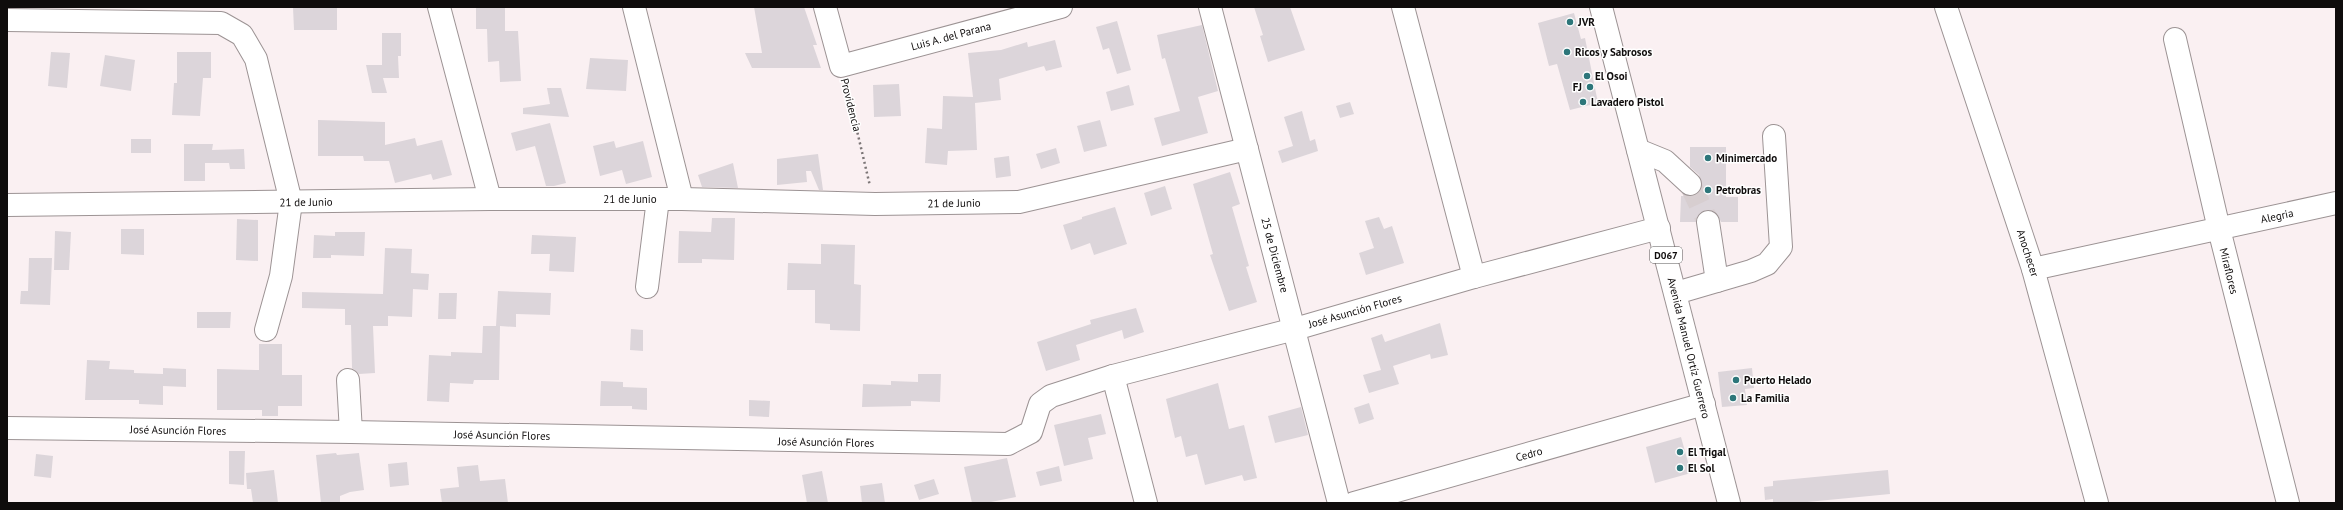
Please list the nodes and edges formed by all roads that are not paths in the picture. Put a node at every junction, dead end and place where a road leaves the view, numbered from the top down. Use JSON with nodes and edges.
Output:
{"nodes":[{"id":1,"x":439,"y":7,"type":"edge"},
{"id":2,"x":634,"y":7,"type":"edge"},
{"id":3,"x":826,"y":7,"type":"edge"},
{"id":4,"x":1061,"y":7,"type":"edge"},
{"id":5,"x":1210,"y":7,"type":"edge"},
{"id":6,"x":1403,"y":7,"type":"edge"},
{"id":7,"x":1601,"y":7,"type":"edge"},
{"id":8,"x":1946,"y":7,"type":"edge"},
{"id":9,"x":7,"y":20,"type":"edge"},
{"id":10,"x":2174,"y":39,"type":"dead end"},
{"id":11,"x":841,"y":66,"type":"joint"},
{"id":12,"x":1774,"y":136,"type":"dead end"},
{"id":13,"x":1247,"y":148,"type":"junction"},
{"id":14,"x":1638,"y":150,"type":"junction"},
{"id":15,"x":1690,"y":184,"type":"tunnel mouth"},
{"id":16,"x":490,"y":199,"type":"junction"},
{"id":17,"x":658,"y":199,"type":"junction"},
{"id":18,"x":682,"y":199,"type":"junction"},
{"id":19,"x":292,"y":202,"type":"junction"},
{"id":20,"x":2336,"y":203,"type":"edge"},
{"id":21,"x":7,"y":205,"type":"edge"},
{"id":22,"x":1708,"y":222,"type":"tunnel mouth"},
{"id":23,"x":1659,"y":228,"type":"junction"},
{"id":24,"x":2219,"y":229,"type":"junction"},
{"id":25,"x":2033,"y":269,"type":"junction"},
{"id":26,"x":1474,"y":277,"type":"junction"},
{"id":27,"x":1717,"y":281,"type":"junction"},
{"id":28,"x":647,"y":287,"type":"dead end"},
{"id":29,"x":1676,"y":293,"type":"junction"},
{"id":30,"x":1295,"y":329,"type":"junction"},
{"id":31,"x":266,"y":330,"type":"dead end"},
{"id":32,"x":1113,"y":376,"type":"junction"},
{"id":33,"x":348,"y":380,"type":"dead end"},
{"id":34,"x":1704,"y":404,"type":"junction"},
{"id":35,"x":7,"y":428,"type":"edge"},
{"id":36,"x":351,"y":432,"type":"junction"},
{"id":37,"x":1146,"y":503,"type":"edge"},
{"id":38,"x":1339,"y":503,"type":"edge"},
{"id":39,"x":1354,"y":503,"type":"edge"},
{"id":40,"x":1729,"y":503,"type":"edge"},
{"id":41,"x":2097,"y":503,"type":"edge"},
{"id":42,"x":2288,"y":503,"type":"edge"}],
"edges":[{"from":1,"to":16,"type":"street"},
{"from":2,"to":18,"type":"street"},
{"from":3,"to":11,"type":"street","name":"Providencia"},
{"from":4,"to":11,"type":"street","name":"Luis A. del Parana"},
{"from":5,"to":13,"type":"street","name":"25 de Diciembre"},
{"from":6,"to":26,"type":"street"},
{"from":7,"to":14,"type":"street","name":"Avenida Manuel Ortíz Guerrero","number":"D067"},
{"from":8,"to":25,"type":"street","name":"Anochecer"},
{"from":9,"to":19,"type":"street"},
{"from":10,"to":24,"type":"street","name":"Miraflores"},
{"from":12,"to":27,"type":"street"},
{"from":13,"to":18,"type":"street","name":"21 de Junio"},
{"from":13,"to":30,"type":"street","name":"25 de Diciembre"},
{"from":14,"to":15,"type":"street"},
{"from":14,"to":23,"type":"street","name":"Avenida Manuel Ortíz Guerrero","number":"D067"},
{"from":16,"to":17,"type":"street","name":"21 de Junio"},
{"from":16,"to":19,"type":"street","name":"21 de Junio"},
{"from":17,"to":18,"type":"street","name":"21 de Junio"},
{"from":17,"to":28,"type":"street"},
{"from":19,"to":21,"type":"street","name":"21 de Junio"},
{"from":19,"to":31,"type":"street"},
{"from":20,"to":24,"type":"street","name":"Alegria"},
{"from":22,"to":27,"type":"street"},
{"from":23,"to":26,"type":"street","name":"José Asunción Flores"},
{"from":23,"to":29,"type":"street","name":"Avenida Manuel Ortíz Guerrero","number":"D067"},
{"from":24,"to":25,"type":"street","name":"Alegria"},
{"from":24,"to":42,"type":"street","name":"Miraflores"},
{"from":25,"to":41,"type":"street","name":"Anochecer"},
{"from":26,"to":30,"type":"street","name":"José Asunción Flores"},
{"from":27,"to":29,"type":"street"},
{"from":29,"to":34,"type":"street","name":"Avenida Manuel Ortíz Guerrero","number":"D067"},
{"from":30,"to":32,"type":"street","name":"José Asunción Flores"},
{"from":30,"to":38,"type":"street","name":"25 de Diciembre"},
{"from":32,"to":36,"type":"street","name":"José Asunción Flores"},
{"from":32,"to":37,"type":"street"},
{"from":33,"to":36,"type":"street"},
{"from":34,"to":39,"type":"street","name":"Cedro"},
{"from":34,"to":40,"type":"street","name":"Avenida Manuel Ortíz Guerrero","number":"D067"},
{"from":35,"to":36,"type":"street","name":"José Asunción Flores"}]}
